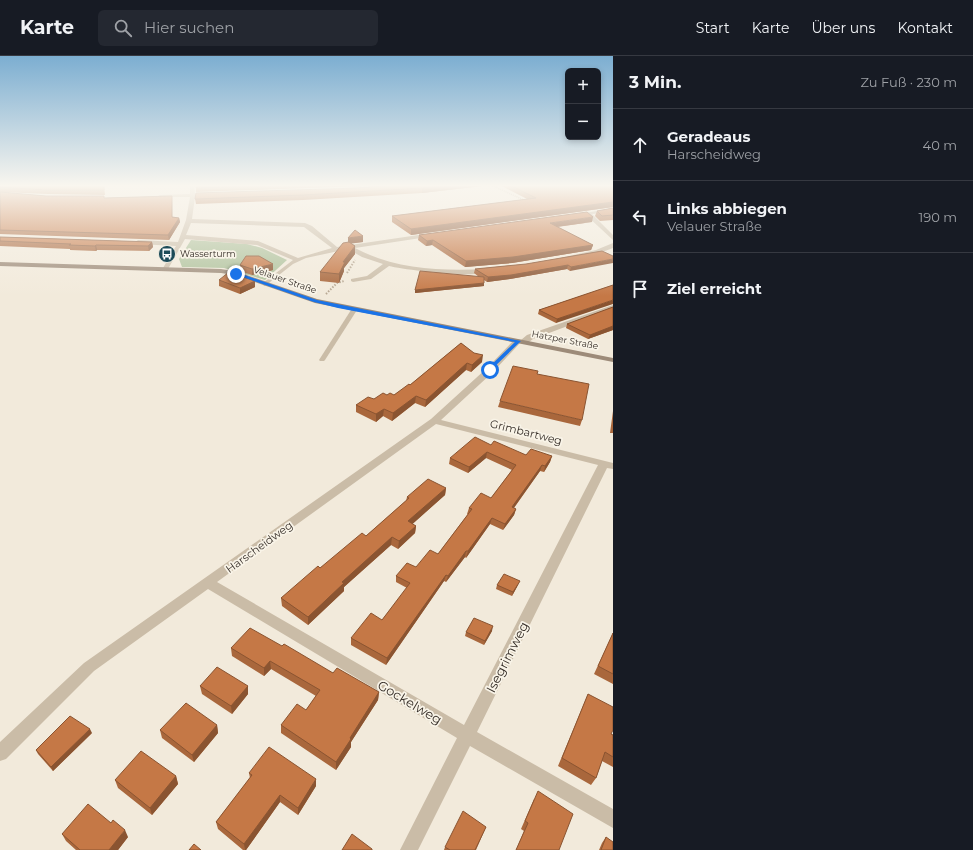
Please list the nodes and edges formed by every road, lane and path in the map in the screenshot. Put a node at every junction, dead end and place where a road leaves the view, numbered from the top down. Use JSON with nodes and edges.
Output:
{"nodes":[{"id":1,"x":189,"y":222,"type":"edge"},
{"id":2,"x":237,"y":222,"type":"edge"},
{"id":3,"x":598,"y":222,"type":"edge"},
{"id":4,"x":438,"y":234,"type":"edge"},
{"id":5,"x":184,"y":237,"type":"junction"},
{"id":6,"x":613,"y":238,"type":"edge"},
{"id":7,"x":128,"y":242,"type":"edge"},
{"id":8,"x":180,"y":244,"type":"junction"},
{"id":9,"x":613,"y":244,"type":"edge"},
{"id":10,"x":349,"y":247,"type":"junction"},
{"id":11,"x":336,"y":249,"type":"junction"},
{"id":12,"x":359,"y":253,"type":"junction"},
{"id":13,"x":558,"y":258,"type":"edge"},
{"id":14,"x":296,"y":260,"type":"junction"},
{"id":15,"x":388,"y":263,"type":"junction"},
{"id":16,"x":0,"y":264,"type":"edge"},
{"id":17,"x":166,"y":268,"type":"junction"},
{"id":18,"x":495,"y":270,"type":"edge"},
{"id":19,"x":354,"y":280,"type":"junction"},
{"id":20,"x":265,"y":284,"type":"junction"},
{"id":21,"x":323,"y":297,"type":"dead end"},
{"id":22,"x":613,"y":307,"type":"edge"},
{"id":23,"x":354,"y":310,"type":"junction"},
{"id":24,"x":518,"y":341,"type":"junction"},
{"id":25,"x":322,"y":360,"type":"dead end"},
{"id":26,"x":613,"y":360,"type":"edge"},
{"id":27,"x":434,"y":421,"type":"junction"},
{"id":28,"x":609,"y":465,"type":"edge"},
{"id":29,"x":208,"y":583,"type":"junction"},
{"id":30,"x":468,"y":736,"type":"junction"},
{"id":31,"x":0,"y":753,"type":"edge"},
{"id":32,"x":613,"y":819,"type":"edge"},
{"id":33,"x":409,"y":850,"type":"edge"}],
"edges":[{"from":1,"to":5,"type":"street"},
{"from":2,"to":11,"type":"street"},
{"from":3,"to":6,"type":"street"},
{"from":4,"to":10,"type":"street"},
{"from":5,"to":8,"type":"street"},
{"from":5,"to":14,"type":"street"},
{"from":7,"to":8,"type":"street"},
{"from":8,"to":17,"type":"street"},
{"from":9,"to":13,"type":"street"},
{"from":10,"to":11,"type":"street"},
{"from":10,"to":12,"type":"street"},
{"from":11,"to":14,"type":"street"},
{"from":12,"to":15,"type":"street"},
{"from":12,"to":19,"type":"path"},
{"from":14,"to":20,"type":"street"},
{"from":15,"to":18,"type":"street"},
{"from":15,"to":19,"type":"street"},
{"from":16,"to":17,"type":"main road","name":"Velauer Straße"},
{"from":17,"to":20,"type":"main road","name":"Velauer Straße"},
{"from":19,"to":21,"type":"path"},
{"from":20,"to":23,"type":"main road","name":"Velauer Straße"},
{"from":22,"to":24,"type":"street","name":"Harscheidweg"},
{"from":23,"to":24,"type":"main road","name":"Velauer Straße"},
{"from":23,"to":25,"type":"lane"},
{"from":24,"to":26,"type":"main road","name":"Hatzper Straße"},
{"from":24,"to":27,"type":"street","name":"Harscheidweg"},
{"from":27,"to":28,"type":"street","name":"Grimbartweg"},
{"from":27,"to":29,"type":"street","name":"Harscheidweg"},
{"from":28,"to":30,"type":"street","name":"Isegrimweg"},
{"from":29,"to":30,"type":"street","name":"Gockelweg"},
{"from":29,"to":31,"type":"street","name":"Harscheidweg"},
{"from":30,"to":32,"type":"street","name":"Gockelweg"},
{"from":30,"to":33,"type":"street","name":"Isegrimweg"}]}
